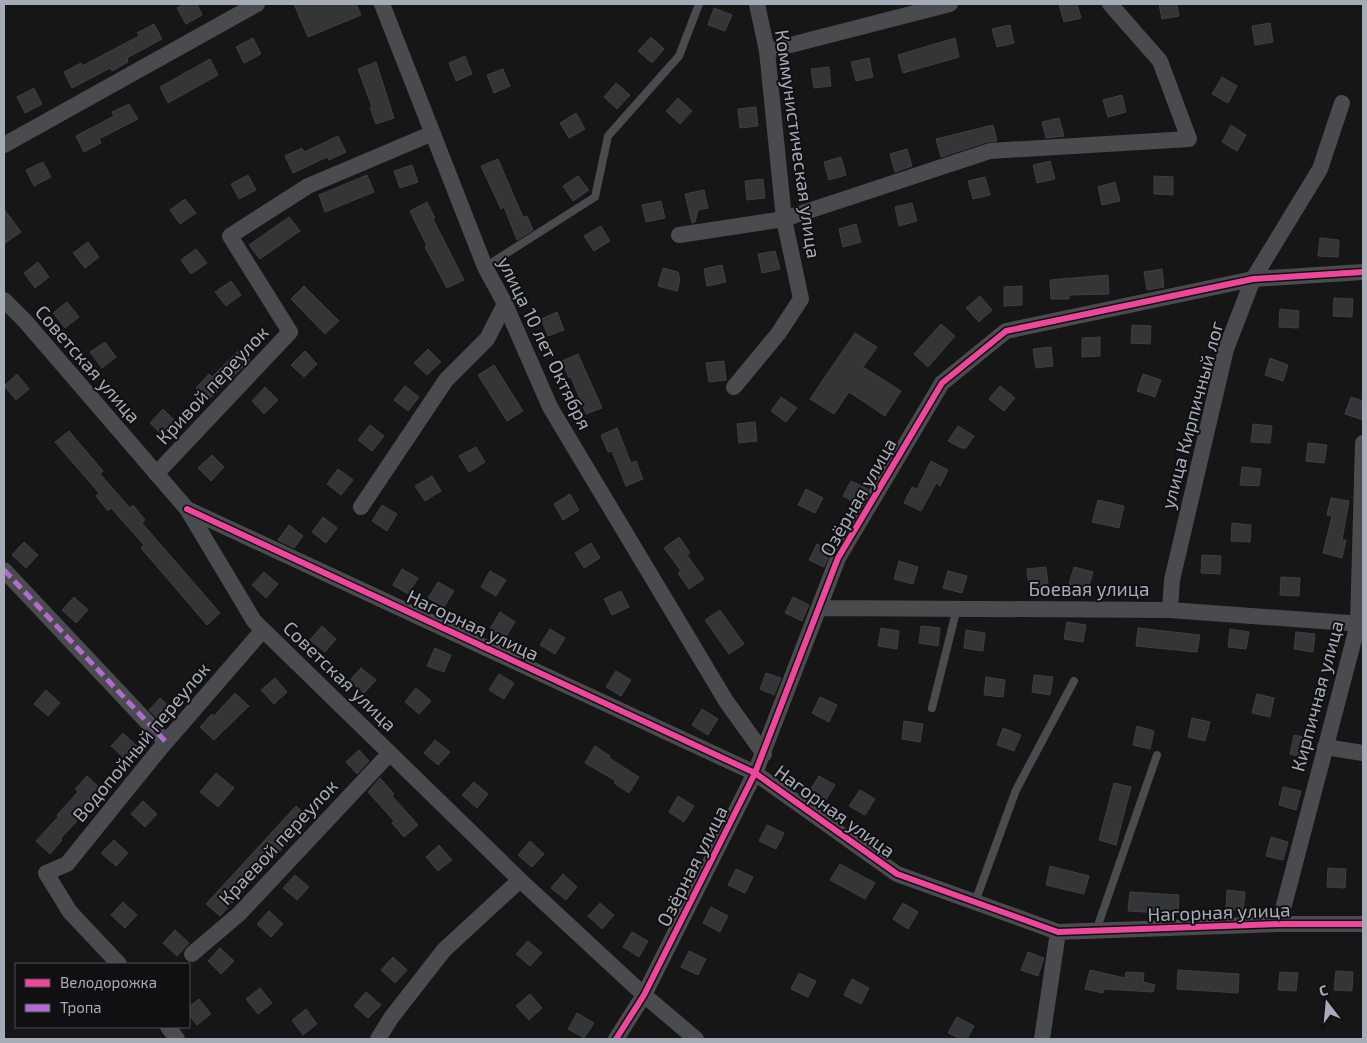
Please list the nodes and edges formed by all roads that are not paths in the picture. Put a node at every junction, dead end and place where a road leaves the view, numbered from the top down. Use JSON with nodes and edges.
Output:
{"nodes":[{"id":1,"x":257,"y":4,"type":"edge"},
{"id":2,"x":382,"y":4,"type":"edge"},
{"id":3,"x":698,"y":4,"type":"edge"},
{"id":4,"x":757,"y":4,"type":"edge"},
{"id":5,"x":950,"y":4,"type":"edge"},
{"id":6,"x":1110,"y":4,"type":"edge"},
{"id":7,"x":767,"y":51,"type":"junction"},
{"id":8,"x":1342,"y":103,"type":"dead end"},
{"id":9,"x":433,"y":133,"type":"junction"},
{"id":10,"x":4,"y":145,"type":"edge"},
{"id":11,"x":784,"y":219,"type":"junction"},
{"id":12,"x":679,"y":235,"type":"dead end"},
{"id":13,"x":485,"y":268,"type":"junction"},
{"id":14,"x":1363,"y":272,"type":"edge"},
{"id":15,"x":1253,"y":280,"type":"junction"},
{"id":16,"x":4,"y":300,"type":"edge"},
{"id":17,"x":505,"y":304,"type":"junction"},
{"id":18,"x":734,"y":387,"type":"dead end"},
{"id":19,"x":1363,"y":443,"type":"edge"},
{"id":20,"x":156,"y":474,"type":"junction"},
{"id":21,"x":361,"y":507,"type":"dead end"},
{"id":22,"x":187,"y":509,"type":"junction"},
{"id":23,"x":4,"y":570,"type":"edge"},
{"id":24,"x":819,"y":608,"type":"junction"},
{"id":25,"x":957,"y":608,"type":"junction"},
{"id":26,"x":1170,"y":610,"type":"junction"},
{"id":27,"x":1361,"y":624,"type":"edge"},
{"id":28,"x":263,"y":630,"type":"junction"},
{"id":29,"x":1074,"y":681,"type":"dead end"},
{"id":30,"x":932,"y":708,"type":"dead end"},
{"id":31,"x":166,"y":742,"type":"junction"},
{"id":32,"x":1325,"y":747,"type":"junction"},
{"id":33,"x":390,"y":753,"type":"junction"},
{"id":34,"x":1363,"y":753,"type":"edge"},
{"id":35,"x":764,"y":754,"type":"junction"},
{"id":36,"x":1157,"y":755,"type":"dead end"},
{"id":37,"x":755,"y":773,"type":"junction"},
{"id":38,"x":520,"y":880,"type":"junction"},
{"id":39,"x":975,"y":902,"type":"junction"},
{"id":40,"x":1279,"y":924,"type":"junction"},
{"id":41,"x":1363,"y":924,"type":"edge"},
{"id":42,"x":1096,"y":931,"type":"junction"},
{"id":43,"x":1058,"y":932,"type":"junction"},
{"id":44,"x":192,"y":954,"type":"dead end"},
{"id":45,"x":118,"y":963,"type":"edge"},
{"id":46,"x":644,"y":995,"type":"junction"},
{"id":47,"x":169,"y":1028,"type":"edge"},
{"id":48,"x":177,"y":1039,"type":"edge"},
{"id":49,"x":378,"y":1039,"type":"edge"},
{"id":50,"x":616,"y":1039,"type":"edge"},
{"id":51,"x":696,"y":1039,"type":"edge"},
{"id":52,"x":1042,"y":1039,"type":"edge"}],
"edges":[{"from":1,"to":10,"type":"street"},
{"from":2,"to":9,"type":"street","name":"улица 10 лет Октября"},
{"from":3,"to":13,"type":"lane"},
{"from":4,"to":7,"type":"street","name":"Коммунистическая улица"},
{"from":5,"to":7,"type":"street"},
{"from":6,"to":11,"type":"street"},
{"from":7,"to":11,"type":"street","name":"Коммунистическая улица"},
{"from":8,"to":15,"type":"street","name":"улица Кирпичный лог"},
{"from":9,"to":13,"type":"street","name":"улица 10 лет Октября"},
{"from":9,"to":20,"type":"street","name":"Кривой переулок"},
{"from":11,"to":12,"type":"street"},
{"from":11,"to":18,"type":"street","name":"Коммунистическая улица"},
{"from":13,"to":17,"type":"street","name":"улица 10 лет Октября"},
{"from":14,"to":15,"type":"street","name":"Озёрная улица"},
{"from":15,"to":24,"type":"street","name":"Озёрная улица"},
{"from":15,"to":26,"type":"street","name":"улица Кирпичный лог"},
{"from":16,"to":20,"type":"street","name":"Советская улица"},
{"from":17,"to":21,"type":"street"},
{"from":17,"to":35,"type":"street","name":"улица 10 лет Октября"},
{"from":19,"to":27,"type":"street","name":"Кирпичная улица"},
{"from":20,"to":22,"type":"street","name":"Советская улица"},
{"from":22,"to":28,"type":"street","name":"Советская улица"},
{"from":22,"to":37,"type":"street","name":"Нагорная улица"},
{"from":23,"to":31,"type":"street"},
{"from":24,"to":25,"type":"street","name":"Боевая улица"},
{"from":24,"to":35,"type":"street","name":"Озёрная улица"},
{"from":25,"to":26,"type":"street","name":"Боевая улица"},
{"from":25,"to":30,"type":"lane"},
{"from":26,"to":27,"type":"street","name":"Боевая улица"},
{"from":27,"to":32,"type":"street","name":"Кирпичная улица"},
{"from":28,"to":31,"type":"street","name":"Водопойный переулок"},
{"from":28,"to":33,"type":"street","name":"Советская улица"},
{"from":29,"to":39,"type":"lane"},
{"from":31,"to":45,"type":"street","name":"Водопойный переулок"},
{"from":32,"to":34,"type":"street"},
{"from":32,"to":40,"type":"street","name":"Кирпичная улица"},
{"from":33,"to":38,"type":"street","name":"Советская улица"},
{"from":33,"to":44,"type":"street","name":"Краевой переулок"},
{"from":35,"to":37,"type":"street","name":"Озёрная улица"},
{"from":36,"to":42,"type":"lane"},
{"from":37,"to":39,"type":"street","name":"Нагорная улица"},
{"from":37,"to":46,"type":"street","name":"Озёрная улица"},
{"from":38,"to":46,"type":"street","name":"Советская улица"},
{"from":38,"to":49,"type":"street"},
{"from":39,"to":43,"type":"street","name":"Нагорная улица"},
{"from":40,"to":41,"type":"street","name":"Нагорная улица"},
{"from":40,"to":42,"type":"street","name":"Нагорная улица"},
{"from":42,"to":43,"type":"street","name":"Нагорная улица"},
{"from":43,"to":52,"type":"street"},
{"from":46,"to":50,"type":"street","name":"Озёрная улица"},
{"from":46,"to":51,"type":"street","name":"Советская улица"},
{"from":47,"to":48,"type":"street"}]}
